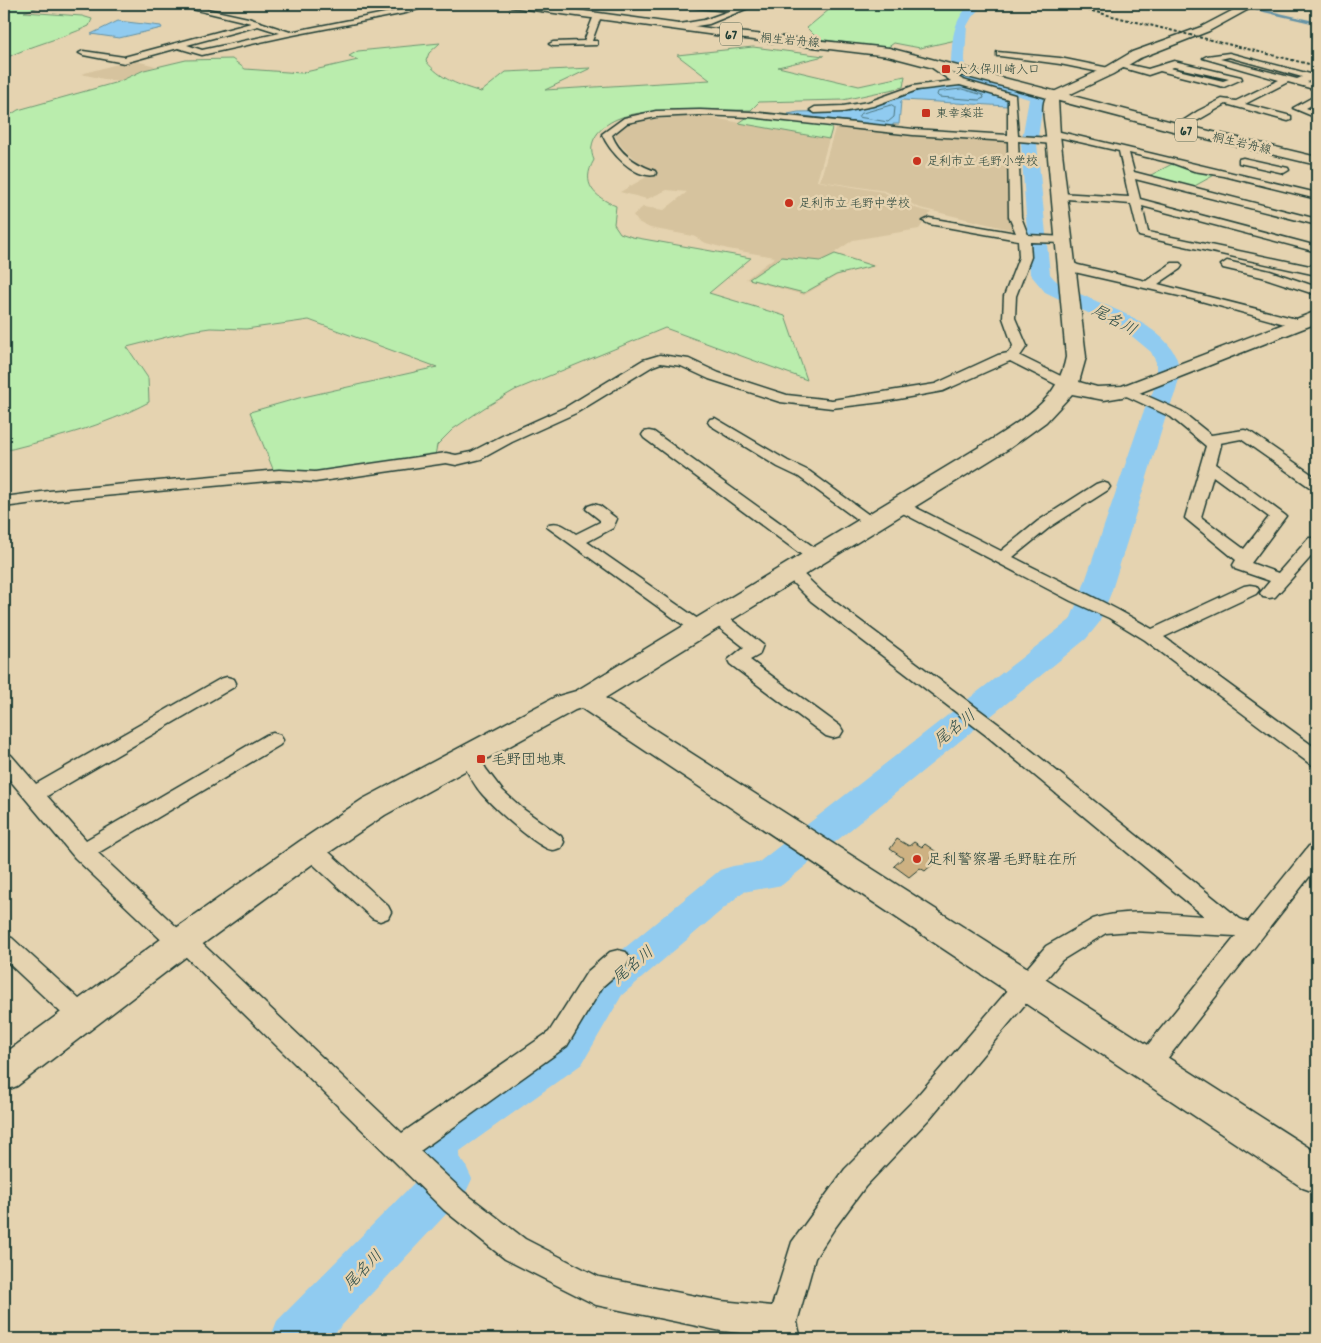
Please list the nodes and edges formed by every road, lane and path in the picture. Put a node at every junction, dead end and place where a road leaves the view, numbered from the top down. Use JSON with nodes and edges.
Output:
{"nodes":[{"id":1,"x":174,"y":4,"type":"edge"},
{"id":2,"x":429,"y":4,"type":"edge"},
{"id":3,"x":511,"y":4,"type":"edge"},
{"id":4,"x":678,"y":4,"type":"edge"},
{"id":5,"x":754,"y":4,"type":"edge"},
{"id":6,"x":1253,"y":4,"type":"edge"},
{"id":7,"x":1310,"y":4,"type":"edge"},
{"id":8,"x":223,"y":5,"type":"dead end"},
{"id":9,"x":1317,"y":5,"type":"edge"},
{"id":10,"x":207,"y":10,"type":"junction"},
{"id":11,"x":736,"y":10,"type":"junction"},
{"id":12,"x":600,"y":16,"type":"junction"},
{"id":13,"x":258,"y":24,"type":"junction"},
{"id":14,"x":677,"y":27,"type":"junction"},
{"id":15,"x":287,"y":34,"type":"junction"},
{"id":16,"x":553,"y":44,"type":"dead end"},
{"id":17,"x":178,"y":45,"type":"junction"},
{"id":18,"x":83,"y":53,"type":"dead end"},
{"id":19,"x":1039,"y":53,"type":"dead end"},
{"id":20,"x":1000,"y":54,"type":"dead end"},
{"id":21,"x":1013,"y":55,"type":"junction"},
{"id":22,"x":1053,"y":60,"type":"junction"},
{"id":23,"x":1281,"y":61,"type":"dead end"},
{"id":24,"x":1068,"y":62,"type":"junction"},
{"id":25,"x":931,"y":63,"type":"junction"},
{"id":26,"x":1009,"y":64,"type":"dead end"},
{"id":27,"x":1113,"y":68,"type":"junction"},
{"id":28,"x":1159,"y":68,"type":"junction"},
{"id":29,"x":1036,"y":69,"type":"dead end"},
{"id":30,"x":1315,"y":74,"type":"edge"},
{"id":31,"x":962,"y":77,"type":"junction"},
{"id":32,"x":1287,"y":79,"type":"junction"},
{"id":33,"x":1298,"y":82,"type":"junction"},
{"id":34,"x":1277,"y":85,"type":"junction"},
{"id":35,"x":1316,"y":93,"type":"edge"},
{"id":36,"x":1056,"y":95,"type":"junction"},
{"id":37,"x":1238,"y":104,"type":"junction"},
{"id":38,"x":1317,"y":115,"type":"edge"},
{"id":39,"x":778,"y":116,"type":"junction"},
{"id":40,"x":1288,"y":118,"type":"dead end"},
{"id":41,"x":1178,"y":128,"type":"junction"},
{"id":42,"x":1018,"y":138,"type":"junction"},
{"id":43,"x":1048,"y":138,"type":"junction"},
{"id":44,"x":1123,"y":149,"type":"junction"},
{"id":45,"x":1255,"y":154,"type":"dead end"},
{"id":46,"x":1315,"y":158,"type":"edge"},
{"id":47,"x":1243,"y":161,"type":"junction"},
{"id":48,"x":1284,"y":170,"type":"dead end"},
{"id":49,"x":1224,"y":172,"type":"junction"},
{"id":50,"x":651,"y":173,"type":"dead end"},
{"id":51,"x":1129,"y":174,"type":"junction"},
{"id":52,"x":1058,"y":196,"type":"junction"},
{"id":53,"x":1317,"y":196,"type":"edge"},
{"id":54,"x":1135,"y":201,"type":"junction"},
{"id":55,"x":1289,"y":214,"type":"junction"},
{"id":56,"x":929,"y":222,"type":"dead end"},
{"id":57,"x":1317,"y":222,"type":"edge"},
{"id":58,"x":1026,"y":238,"type":"junction"},
{"id":59,"x":1058,"y":240,"type":"junction"},
{"id":60,"x":1317,"y":249,"type":"edge"},
{"id":61,"x":1068,"y":264,"type":"junction"},
{"id":62,"x":1227,"y":265,"type":"dead end"},
{"id":63,"x":1176,"y":266,"type":"dead end"},
{"id":64,"x":1317,"y":266,"type":"edge"},
{"id":65,"x":1148,"y":285,"type":"junction"},
{"id":66,"x":1317,"y":291,"type":"edge"},
{"id":67,"x":1317,"y":317,"type":"edge"},
{"id":68,"x":1299,"y":324,"type":"junction"},
{"id":69,"x":1012,"y":357,"type":"junction"},
{"id":70,"x":1068,"y":386,"type":"junction"},
{"id":71,"x":1127,"y":391,"type":"junction"},
{"id":72,"x":715,"y":422,"type":"dead end"},
{"id":73,"x":649,"y":435,"type":"dead end"},
{"id":74,"x":1209,"y":440,"type":"junction"},
{"id":75,"x":1209,"y":466,"type":"junction"},
{"id":76,"x":1317,"y":485,"type":"edge"},
{"id":77,"x":1102,"y":487,"type":"dead end"},
{"id":78,"x":4,"y":502,"type":"edge"},
{"id":79,"x":899,"y":506,"type":"junction"},
{"id":80,"x":594,"y":509,"type":"dead end"},
{"id":81,"x":872,"y":522,"type":"junction"},
{"id":82,"x":555,"y":527,"type":"dead end"},
{"id":83,"x":575,"y":541,"type":"junction"},
{"id":84,"x":1317,"y":543,"type":"edge"},
{"id":85,"x":816,"y":557,"type":"junction"},
{"id":86,"x":1002,"y":558,"type":"junction"},
{"id":87,"x":1245,"y":558,"type":"junction"},
{"id":88,"x":792,"y":573,"type":"junction"},
{"id":89,"x":1282,"y":580,"type":"junction"},
{"id":90,"x":1250,"y":590,"type":"dead end"},
{"id":91,"x":1269,"y":593,"type":"dead end"},
{"id":92,"x":708,"y":623,"type":"junction"},
{"id":93,"x":1151,"y":636,"type":"junction"},
{"id":94,"x":227,"y":683,"type":"dead end"},
{"id":95,"x":586,"y":698,"type":"junction"},
{"id":96,"x":832,"y":731,"type":"dead end"},
{"id":97,"x":273,"y":740,"type":"dead end"},
{"id":98,"x":469,"y":755,"type":"junction"},
{"id":99,"x":4,"y":760,"type":"edge"},
{"id":100,"x":1317,"y":760,"type":"edge"},
{"id":101,"x":35,"y":794,"type":"junction"},
{"id":102,"x":553,"y":842,"type":"dead end"},
{"id":103,"x":311,"y":849,"type":"junction"},
{"id":104,"x":83,"y":852,"type":"junction"},
{"id":105,"x":1317,"y":852,"type":"edge"},
{"id":106,"x":380,"y":912,"type":"dead end"},
{"id":107,"x":1242,"y":929,"type":"junction"},
{"id":108,"x":182,"y":942,"type":"junction"},
{"id":109,"x":4,"y":945,"type":"edge"},
{"id":110,"x":618,"y":960,"type":"dead end"},
{"id":111,"x":1025,"y":986,"type":"junction"},
{"id":112,"x":82,"y":1017,"type":"junction"},
{"id":113,"x":1147,"y":1065,"type":"junction"},
{"id":114,"x":4,"y":1075,"type":"edge"},
{"id":115,"x":401,"y":1149,"type":"junction"},
{"id":116,"x":1317,"y":1174,"type":"edge"},
{"id":117,"x":784,"y":1331,"type":"edge"}],
"edges":[{"from":1,"to":10,"type":"street"},
{"from":2,"to":15,"type":"street"},
{"from":3,"to":12,"type":"street","name":"桐生岩舟線","number":"67"},
{"from":4,"to":11,"type":"street"},
{"from":5,"to":11,"type":"street"},
{"from":6,"to":27,"type":"street"},
{"from":7,"to":9,"type":"street"},
{"from":8,"to":10,"type":"street"},
{"from":10,"to":13,"type":"street"},
{"from":11,"to":14,"type":"street"},
{"from":12,"to":14,"type":"street","name":"桐生岩舟線","number":"67"},
{"from":12,"to":16,"type":"street"},
{"from":13,"to":15,"type":"street"},
{"from":13,"to":17,"type":"street"},
{"from":14,"to":25,"type":"street","name":"桐生岩舟線","number":"67"},
{"from":15,"to":17,"type":"street"},
{"from":17,"to":18,"type":"street"},
{"from":19,"to":24,"type":"street"},
{"from":20,"to":21,"type":"street"},
{"from":21,"to":22,"type":"street"},
{"from":21,"to":26,"type":"street"},
{"from":22,"to":24,"type":"street"},
{"from":22,"to":29,"type":"street"},
{"from":23,"to":30,"type":"street"},
{"from":24,"to":27,"type":"street"},
{"from":25,"to":31,"type":"street","name":"桐生岩舟線","number":"67"},
{"from":25,"to":31,"type":"street"},
{"from":27,"to":28,"type":"street"},
{"from":27,"to":36,"type":"street"},
{"from":28,"to":28,"type":"street"},
{"from":30,"to":32,"type":"street"},
{"from":30,"to":33,"type":"street"},
{"from":31,"to":36,"type":"street","name":"桐生岩舟線","number":"67"},
{"from":31,"to":39,"type":"street"},
{"from":31,"to":42,"type":"street"},
{"from":32,"to":33,"type":"street"},
{"from":32,"to":34,"type":"street"},
{"from":33,"to":35,"type":"street"},
{"from":34,"to":35,"type":"street"},
{"from":34,"to":37,"type":"street"},
{"from":35,"to":38,"type":"street"},
{"from":36,"to":41,"type":"street","name":"桐生岩舟線","number":"67"},
{"from":36,"to":43,"type":"street"},
{"from":37,"to":40,"type":"street"},
{"from":37,"to":41,"type":"street"},
{"from":39,"to":42,"type":"street"},
{"from":39,"to":50,"type":"street"},
{"from":41,"to":46,"type":"street","name":"桐生岩舟線","number":"67"},
{"from":42,"to":43,"type":"street"},
{"from":42,"to":58,"type":"street"},
{"from":43,"to":44,"type":"street"},
{"from":43,"to":52,"type":"street"},
{"from":44,"to":49,"type":"street"},
{"from":44,"to":51,"type":"street"},
{"from":45,"to":47,"type":"street"},
{"from":47,"to":48,"type":"street"},
{"from":47,"to":49,"type":"street"},
{"from":49,"to":53,"type":"street"},
{"from":51,"to":54,"type":"street"},
{"from":51,"to":55,"type":"street"},
{"from":52,"to":54,"type":"street"},
{"from":52,"to":59,"type":"street"},
{"from":53,"to":55,"type":"street"},
{"from":54,"to":60,"type":"street"},
{"from":54,"to":64,"type":"street"},
{"from":55,"to":57,"type":"street"},
{"from":56,"to":58,"type":"street"},
{"from":58,"to":59,"type":"street"},
{"from":58,"to":69,"type":"street"},
{"from":59,"to":61,"type":"street"},
{"from":61,"to":65,"type":"street"},
{"from":61,"to":70,"type":"street"},
{"from":62,"to":66,"type":"street"},
{"from":63,"to":65,"type":"street"},
{"from":65,"to":68,"type":"street"},
{"from":67,"to":68,"type":"street"},
{"from":68,"to":71,"type":"street"},
{"from":69,"to":70,"type":"street"},
{"from":69,"to":78,"type":"street"},
{"from":70,"to":71,"type":"street"},
{"from":70,"to":79,"type":"street"},
{"from":71,"to":74,"type":"street"},
{"from":72,"to":81,"type":"street"},
{"from":73,"to":85,"type":"street"},
{"from":74,"to":75,"type":"street"},
{"from":74,"to":76,"type":"street"},
{"from":75,"to":87,"type":"street"},
{"from":75,"to":87,"type":"street"},
{"from":77,"to":86,"type":"street"},
{"from":79,"to":81,"type":"street"},
{"from":79,"to":86,"type":"street"},
{"from":80,"to":83,"type":"street"},
{"from":81,"to":85,"type":"street"},
{"from":82,"to":83,"type":"street"},
{"from":83,"to":92,"type":"street"},
{"from":84,"to":89,"type":"street"},
{"from":85,"to":88,"type":"street"},
{"from":86,"to":93,"type":"street"},
{"from":87,"to":89,"type":"street"},
{"from":88,"to":92,"type":"street"},
{"from":88,"to":107,"type":"street"},
{"from":89,"to":91,"type":"street"},
{"from":90,"to":93,"type":"street"},
{"from":92,"to":95,"type":"street"},
{"from":92,"to":96,"type":"street"},
{"from":93,"to":100,"type":"street"},
{"from":94,"to":101,"type":"street"},
{"from":95,"to":98,"type":"street"},
{"from":95,"to":111,"type":"street"},
{"from":97,"to":104,"type":"street"},
{"from":98,"to":102,"type":"street"},
{"from":98,"to":103,"type":"street"},
{"from":99,"to":101,"type":"street"},
{"from":101,"to":104,"type":"street"},
{"from":103,"to":106,"type":"street"},
{"from":103,"to":108,"type":"street"},
{"from":104,"to":108,"type":"street"},
{"from":105,"to":107,"type":"street"},
{"from":107,"to":111,"type":"street"},
{"from":107,"to":113,"type":"street"},
{"from":108,"to":112,"type":"street"},
{"from":108,"to":115,"type":"street"},
{"from":109,"to":112,"type":"street"},
{"from":110,"to":115,"type":"street"},
{"from":111,"to":113,"type":"street"},
{"from":111,"to":117,"type":"street"},
{"from":112,"to":114,"type":"street"},
{"from":113,"to":116,"type":"street"},
{"from":115,"to":117,"type":"street"}]}
